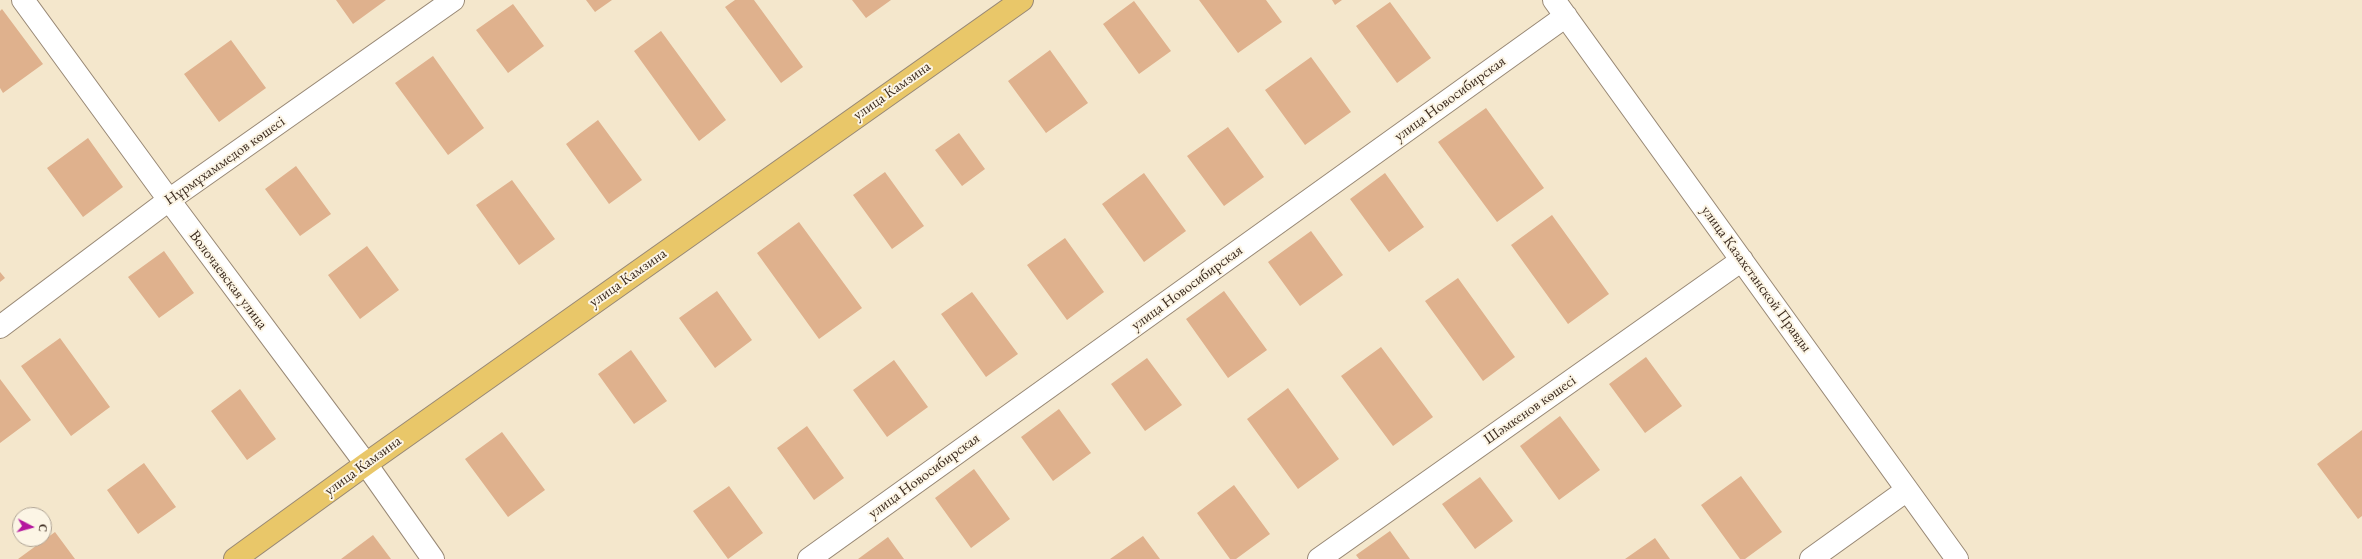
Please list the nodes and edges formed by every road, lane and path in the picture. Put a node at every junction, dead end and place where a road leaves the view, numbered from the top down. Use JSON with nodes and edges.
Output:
{"nodes":[{"id":1,"x":23,"y":0,"type":"edge"},
{"id":2,"x":453,"y":0,"type":"edge"},
{"id":3,"x":1022,"y":0,"type":"edge"},
{"id":4,"x":1560,"y":8,"type":"edge"},
{"id":5,"x":169,"y":200,"type":"junction"},
{"id":6,"x":1742,"y":260,"type":"junction"},
{"id":7,"x":0,"y":327,"type":"edge"},
{"id":8,"x":366,"y":464,"type":"junction"},
{"id":9,"x":1907,"y":490,"type":"junction"},
{"id":10,"x":236,"y":559,"type":"edge"},
{"id":11,"x":433,"y":559,"type":"edge"},
{"id":12,"x":808,"y":559,"type":"edge"},
{"id":13,"x":1319,"y":559,"type":"edge"},
{"id":14,"x":1811,"y":559,"type":"edge"},
{"id":15,"x":1957,"y":559,"type":"edge"}],
"edges":[{"from":1,"to":5,"type":"street","name":"Волочаевская улица"},
{"from":2,"to":5,"type":"street","name":"Нұрмұхаммедов көшесі"},
{"from":3,"to":8,"type":"main road","name":"улица Камзина"},
{"from":4,"to":6,"type":"street","name":"улица Казахстанской Правды"},
{"from":4,"to":12,"type":"street","name":"улица Новосибирская"},
{"from":5,"to":7,"type":"street","name":"Нұрмұхаммедов көшесі"},
{"from":5,"to":8,"type":"street","name":"Волочаевская улица"},
{"from":6,"to":9,"type":"street","name":"улица Казахстанской Правды"},
{"from":6,"to":13,"type":"street","name":"Шәмкенов көшесі"},
{"from":8,"to":10,"type":"main road","name":"улица Камзина"},
{"from":8,"to":11,"type":"street","name":"Волочаевская улица"},
{"from":9,"to":14,"type":"street"},
{"from":9,"to":15,"type":"street","name":"улица Казахстанской Правды"}]}
